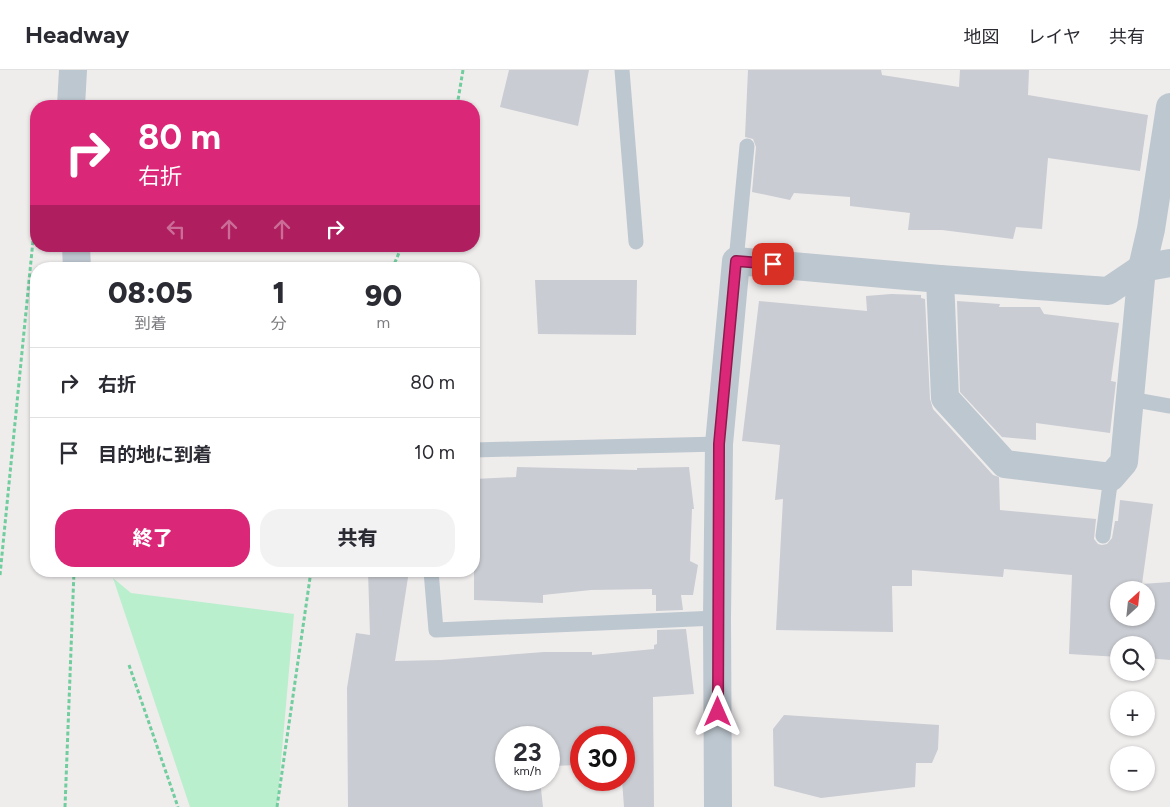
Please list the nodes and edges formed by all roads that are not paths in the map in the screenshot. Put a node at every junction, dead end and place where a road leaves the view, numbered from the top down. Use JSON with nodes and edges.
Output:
{"nodes":[{"id":1,"x":72,"y":70,"type":"edge"},
{"id":2,"x":622,"y":70,"type":"edge"},
{"id":3,"x":71,"y":100,"type":"edge"},
{"id":4,"x":1170,"y":107,"type":"edge"},
{"id":5,"x":747,"y":146,"type":"dead end"},
{"id":6,"x":636,"y":242,"type":"dead end"},
{"id":7,"x":736,"y":261,"type":"junction"},
{"id":8,"x":1170,"y":263,"type":"edge"},
{"id":9,"x":1142,"y":268,"type":"junction"},
{"id":10,"x":940,"y":279,"type":"junction"},
{"id":11,"x":1130,"y":399,"type":"junction"},
{"id":12,"x":1170,"y":406,"type":"edge"},
{"id":13,"x":719,"y":444,"type":"junction"},
{"id":14,"x":480,"y":450,"type":"edge"},
{"id":15,"x":1111,"y":477,"type":"junction"},
{"id":16,"x":1103,"y":536,"type":"dead end"},
{"id":17,"x":432,"y":577,"type":"edge"},
{"id":18,"x":717,"y":618,"type":"junction"},
{"id":19,"x":718,"y":807,"type":"edge"}],
"edges":[{"from":1,"to":3,"type":"street"},
{"from":2,"to":6,"type":"lane"},
{"from":4,"to":9,"type":"street"},
{"from":5,"to":7,"type":"lane"},
{"from":7,"to":10,"type":"street"},
{"from":7,"to":13,"type":"street"},
{"from":8,"to":9,"type":"street"},
{"from":9,"to":10,"type":"street"},
{"from":9,"to":11,"type":"street"},
{"from":10,"to":15,"type":"street"},
{"from":11,"to":12,"type":"lane"},
{"from":11,"to":15,"type":"street"},
{"from":13,"to":14,"type":"lane"},
{"from":13,"to":18,"type":"street"},
{"from":15,"to":16,"type":"lane"},
{"from":17,"to":18,"type":"lane"},
{"from":18,"to":19,"type":"street"}]}
